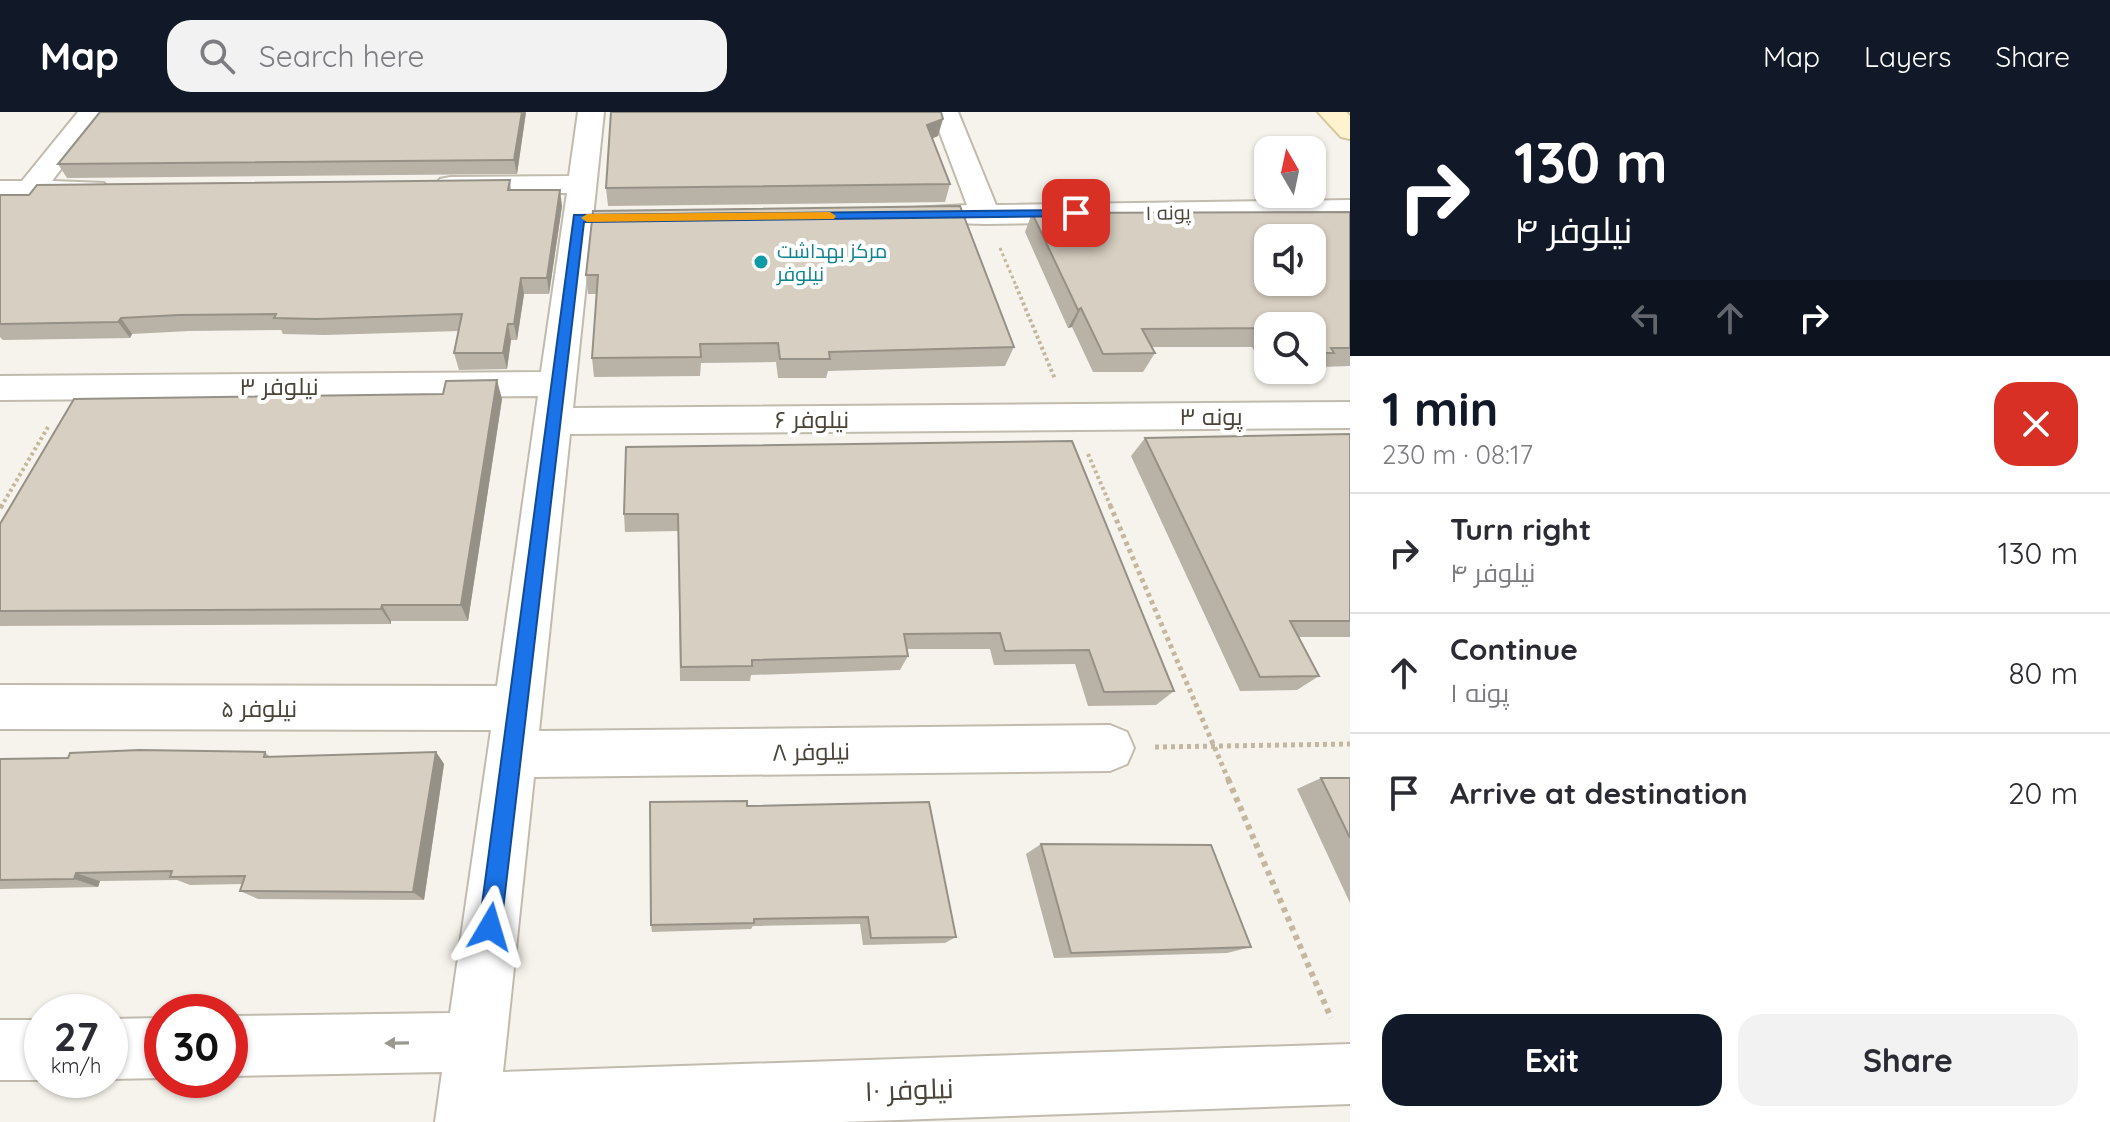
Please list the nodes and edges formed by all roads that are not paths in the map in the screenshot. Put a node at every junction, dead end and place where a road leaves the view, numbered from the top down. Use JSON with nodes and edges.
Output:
{"nodes":[{"id":1,"x":91,"y":112,"type":"edge"},
{"id":2,"x":591,"y":112,"type":"edge"},
{"id":3,"x":945,"y":112,"type":"edge"},
{"id":4,"x":1331,"y":112,"type":"edge"},
{"id":5,"x":1350,"y":131,"type":"edge"},
{"id":6,"x":425,"y":186,"type":"edge"},
{"id":7,"x":125,"y":188,"type":"edge"},
{"id":8,"x":31,"y":189,"type":"junction"},
{"id":9,"x":0,"y":190,"type":"edge"},
{"id":10,"x":590,"y":207,"type":"junction"},
{"id":11,"x":1350,"y":209,"type":"edge"},
{"id":12,"x":985,"y":215,"type":"junction"},
{"id":13,"x":876,"y":216,"type":"edge"},
{"id":14,"x":0,"y":388,"type":"edge"},
{"id":15,"x":555,"y":403,"type":"junction"},
{"id":16,"x":1350,"y":415,"type":"edge"},
{"id":17,"x":1072,"y":417,"type":"joint"},
{"id":18,"x":0,"y":707,"type":"edge"},
{"id":19,"x":514,"y":731,"type":"junction"},
{"id":20,"x":1110,"y":748,"type":"road end"},
{"id":21,"x":475,"y":1042,"type":"junction"},
{"id":22,"x":248,"y":1046,"type":"edge"},
{"id":23,"x":1341,"y":1047,"type":"edge"},
{"id":24,"x":0,"y":1050,"type":"edge"},
{"id":25,"x":24,"y":1050,"type":"edge"},
{"id":26,"x":467,"y":1113,"type":"edge"}],
"edges":[{"from":1,"to":8,"type":"street"},
{"from":2,"to":10,"type":"street"},
{"from":3,"to":12,"type":"street"},
{"from":4,"to":5,"type":"street"},
{"from":6,"to":10,"type":"street"},
{"from":7,"to":8,"type":"street"},
{"from":8,"to":9,"type":"street"},
{"from":10,"to":15,"type":"street"},
{"from":11,"to":12,"type":"street","name":"پونه ۱"},
{"from":12,"to":13,"type":"street","name":"پونه ۱"},
{"from":14,"to":15,"type":"street","name":"نیلوفر ۳"},
{"from":15,"to":17,"type":"street","name":"نیلوفر ۶"},
{"from":15,"to":19,"type":"street"},
{"from":16,"to":17,"type":"street","name":"پونه ۳"},
{"from":18,"to":19,"type":"street","name":"نیلوفر ۵"},
{"from":19,"to":20,"type":"street","name":"نیلوفر ۸"},
{"from":19,"to":21,"type":"street"},
{"from":21,"to":22,"type":"street","one_way":true},
{"from":21,"to":26,"type":"street"},
{"from":23,"to":26,"type":"street","name":"نیلوفر ۱۰"},
{"from":24,"to":25,"type":"street"}]}
